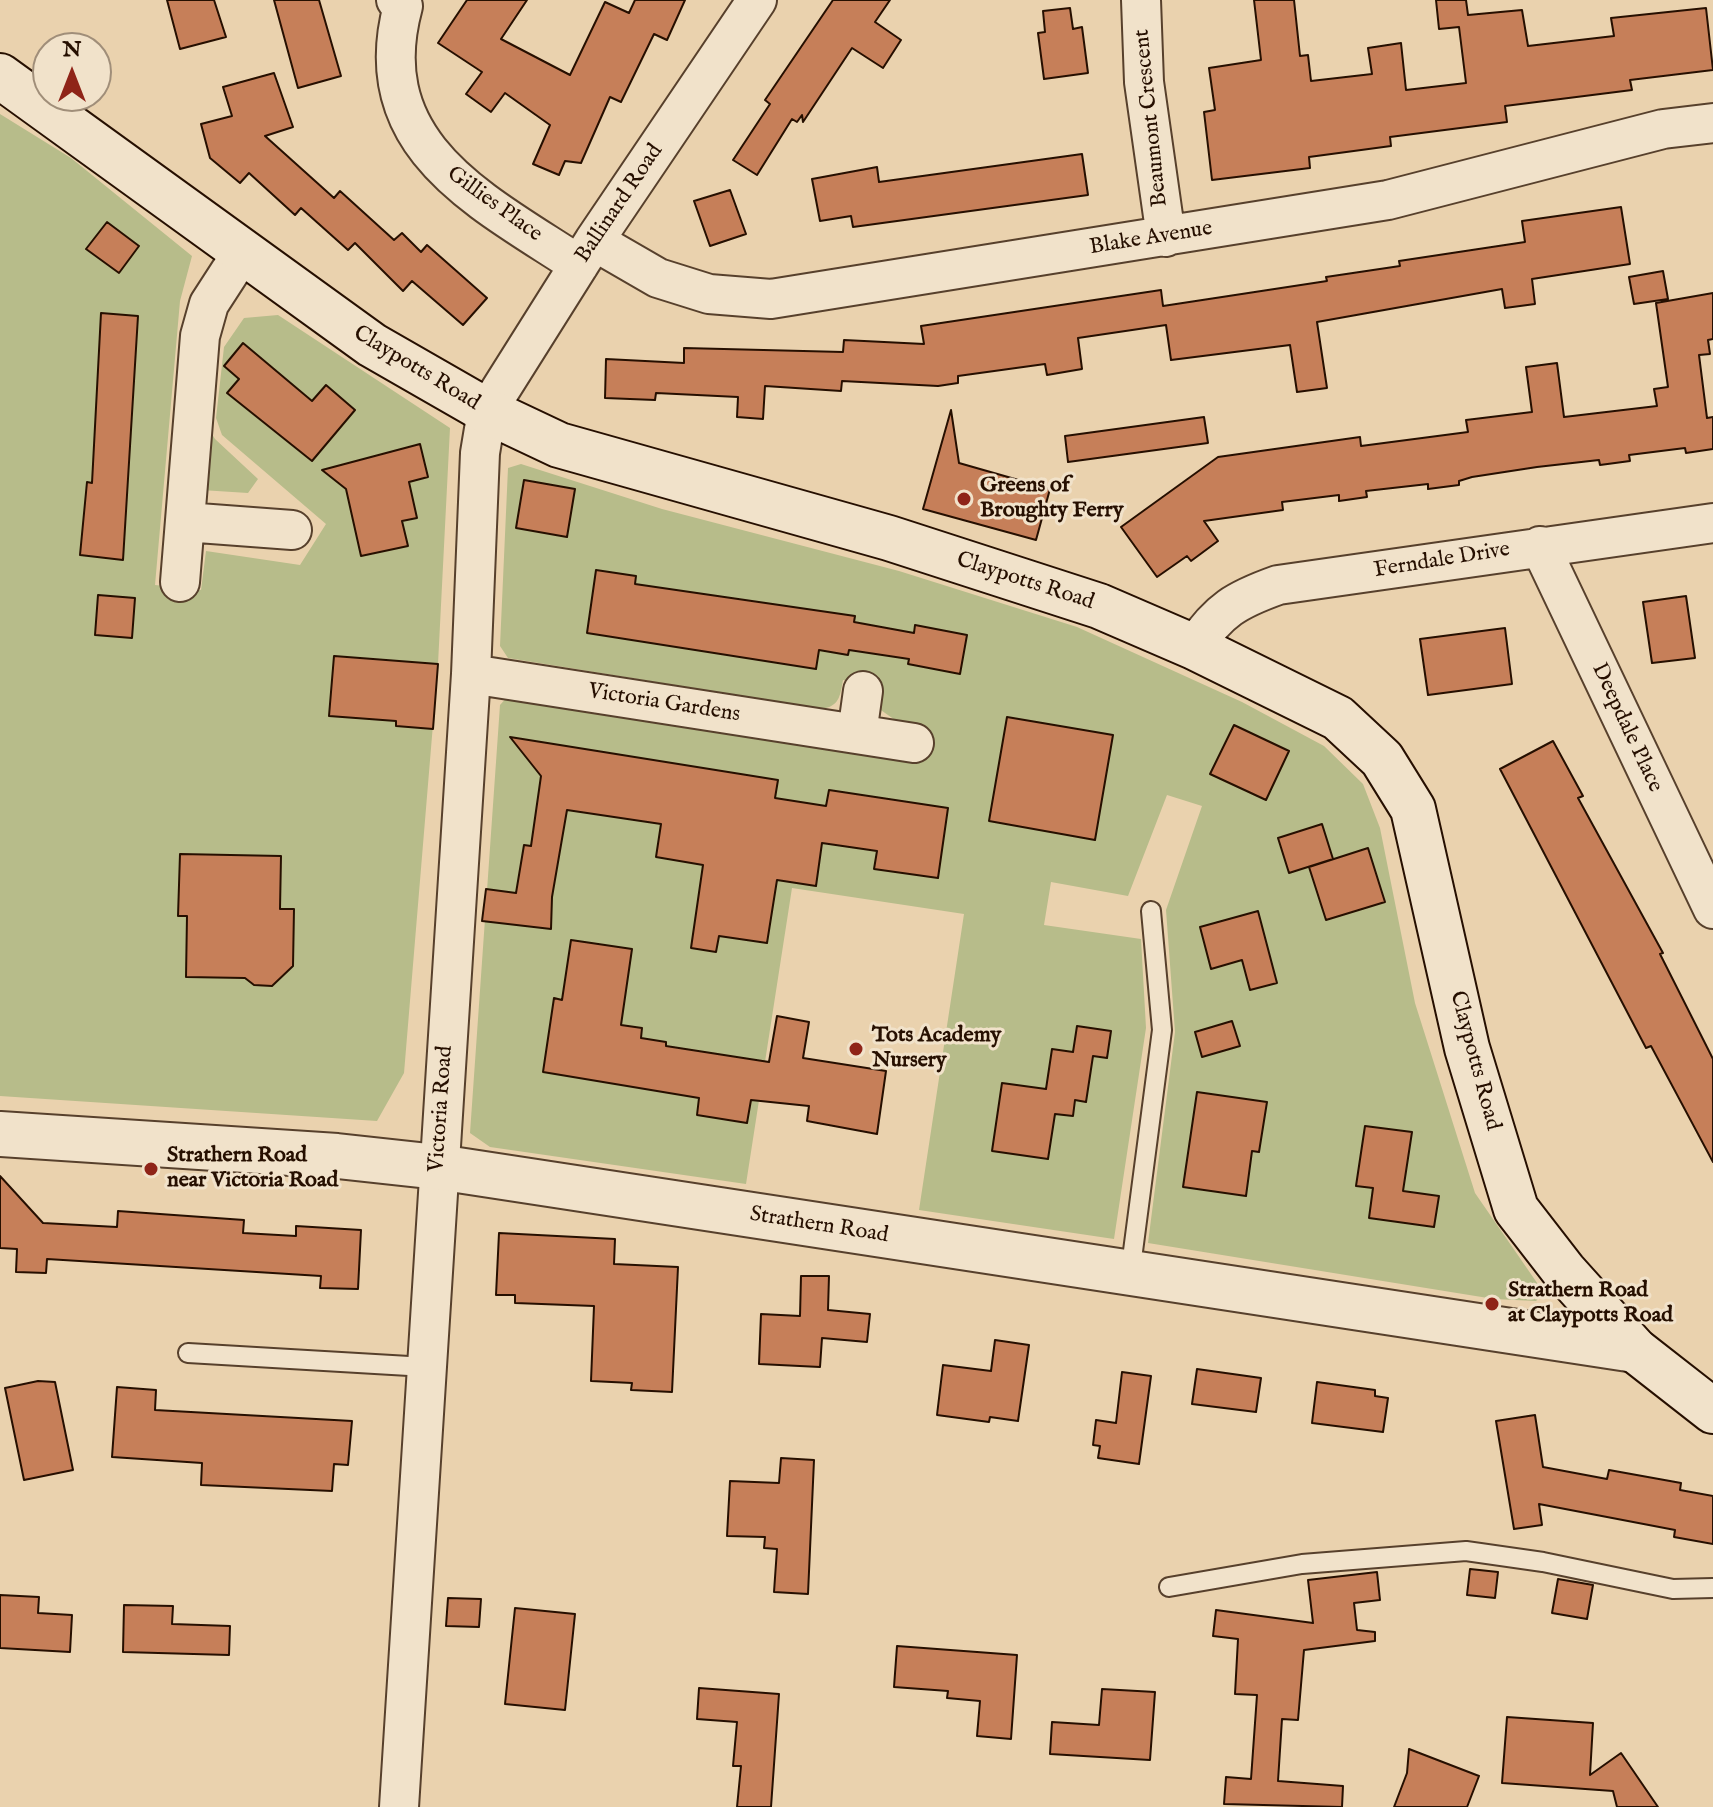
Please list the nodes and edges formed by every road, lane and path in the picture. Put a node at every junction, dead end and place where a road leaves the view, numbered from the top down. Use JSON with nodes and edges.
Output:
{"nodes":[{"id":1,"x":757,"y":0,"type":"edge"},
{"id":2,"x":1141,"y":0,"type":"edge"},
{"id":3,"x":402,"y":2,"type":"edge"},
{"id":4,"x":0,"y":76,"type":"edge"},
{"id":5,"x":1713,"y":123,"type":"edge"},
{"id":6,"x":1166,"y":237,"type":"junction"},
{"id":7,"x":242,"y":253,"type":"junction"},
{"id":8,"x":587,"y":253,"type":"junction"},
{"id":9,"x":487,"y":411,"type":"junction"},
{"id":10,"x":185,"y":522,"type":"junction"},
{"id":11,"x":1713,"y":523,"type":"edge"},
{"id":12,"x":292,"y":530,"type":"dead end"},
{"id":13,"x":1540,"y":546,"type":"junction"},
{"id":14,"x":180,"y":582,"type":"dead end"},
{"id":15,"x":1194,"y":647,"type":"junction"},
{"id":16,"x":471,"y":674,"type":"junction"},
{"id":17,"x":863,"y":691,"type":"dead end"},
{"id":18,"x":857,"y":734,"type":"junction"},
{"id":19,"x":914,"y":743,"type":"dead end"},
{"id":20,"x":1711,"y":902,"type":"edge"},
{"id":21,"x":1151,"y":911,"type":"dead end"},
{"id":22,"x":0,"y":1134,"type":"edge"},
{"id":23,"x":438,"y":1167,"type":"junction"},
{"id":24,"x":1130,"y":1274,"type":"junction"},
{"id":25,"x":1635,"y":1350,"type":"junction"},
{"id":26,"x":188,"y":1353,"type":"dead end"},
{"id":27,"x":426,"y":1367,"type":"junction"},
{"id":28,"x":1713,"y":1411,"type":"edge"},
{"id":29,"x":1169,"y":1587,"type":"dead end"},
{"id":30,"x":1713,"y":1588,"type":"edge"},
{"id":31,"x":399,"y":1807,"type":"edge"}],
"edges":[{"from":1,"to":8,"type":"street","name":"Ballinard Road"},
{"from":2,"to":6,"type":"street","name":"Beaumont Crescent"},
{"from":3,"to":8,"type":"street","name":"Gillies Place"},
{"from":4,"to":7,"type":"main road","name":"Claypotts Road"},
{"from":5,"to":6,"type":"street","name":"Blake Avenue"},
{"from":6,"to":8,"type":"street","name":"Blake Avenue"},
{"from":7,"to":9,"type":"main road","name":"Claypotts Road"},
{"from":7,"to":10,"type":"street"},
{"from":8,"to":9,"type":"street","name":"Ballinard Road"},
{"from":9,"to":15,"type":"main road","name":"Claypotts Road"},
{"from":9,"to":16,"type":"street","name":"Victoria Road"},
{"from":10,"to":12,"type":"street"},
{"from":10,"to":14,"type":"street"},
{"from":11,"to":13,"type":"street","name":"Ferndale Drive"},
{"from":13,"to":15,"type":"street","name":"Ferndale Drive"},
{"from":13,"to":20,"type":"street","name":"Deepdale Place"},
{"from":15,"to":25,"type":"main road","name":"Claypotts Road"},
{"from":16,"to":18,"type":"street","name":"Victoria Gardens"},
{"from":16,"to":23,"type":"street","name":"Victoria Road"},
{"from":17,"to":18,"type":"street"},
{"from":18,"to":19,"type":"street","name":"Victoria Gardens"},
{"from":21,"to":24,"type":"lane"},
{"from":22,"to":23,"type":"main road","name":"Strathern Road"},
{"from":23,"to":24,"type":"main road","name":"Strathern Road"},
{"from":23,"to":27,"type":"street","name":"Victoria Road"},
{"from":24,"to":25,"type":"main road","name":"Strathern Road"},
{"from":25,"to":28,"type":"main road","name":"Claypotts Road"},
{"from":26,"to":27,"type":"lane"},
{"from":27,"to":31,"type":"street","name":"Victoria Road"},
{"from":29,"to":30,"type":"lane"}]}
